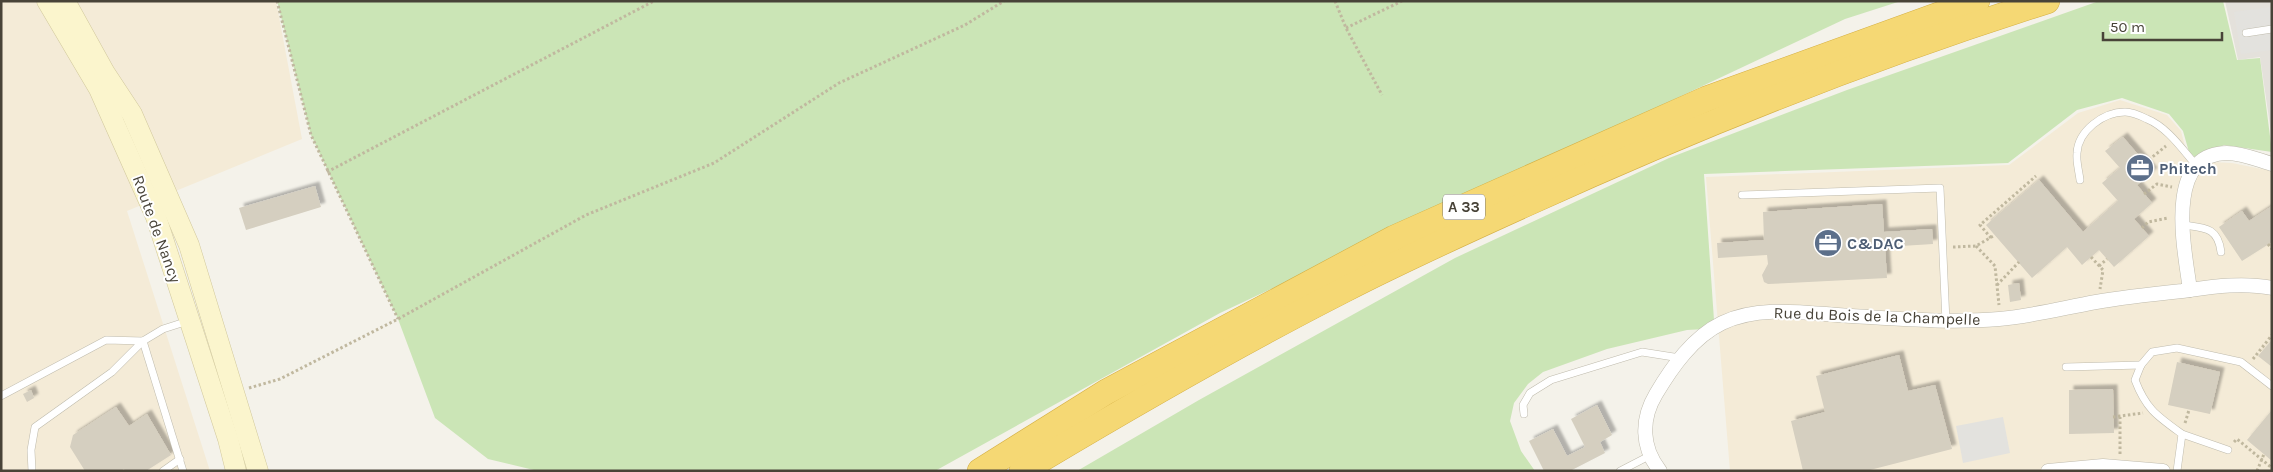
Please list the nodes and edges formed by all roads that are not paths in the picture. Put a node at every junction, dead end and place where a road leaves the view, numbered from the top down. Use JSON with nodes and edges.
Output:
{"nodes":[{"id":1,"x":47,"y":1,"type":"edge"},
{"id":2,"x":65,"y":1,"type":"edge"},
{"id":3,"x":1977,"y":1,"type":"edge"},
{"id":4,"x":2047,"y":1,"type":"edge"},
{"id":5,"x":2272,"y":30,"type":"edge"},
{"id":6,"x":2246,"y":33,"type":"dead end"},
{"id":7,"x":2272,"y":164,"type":"edge"},
{"id":8,"x":2196,"y":165,"type":"junction"},
{"id":9,"x":2080,"y":180,"type":"dead end"},
{"id":10,"x":1742,"y":195,"type":"dead end"},
{"id":11,"x":2182,"y":221,"type":"junction"},
{"id":12,"x":2221,"y":252,"type":"dead end"},
{"id":13,"x":2272,"y":288,"type":"edge"},
{"id":14,"x":2190,"y":290,"type":"junction"},
{"id":15,"x":189,"y":321,"type":"junction"},
{"id":16,"x":1946,"y":322,"type":"junction"},
{"id":17,"x":144,"y":342,"type":"junction"},
{"id":18,"x":1680,"y":358,"type":"junction"},
{"id":19,"x":2141,"y":365,"type":"junction"},
{"id":20,"x":2066,"y":367,"type":"dead end"},
{"id":21,"x":2272,"y":386,"type":"edge"},
{"id":22,"x":1,"y":396,"type":"edge"},
{"id":23,"x":1524,"y":414,"type":"dead end"},
{"id":24,"x":2182,"y":434,"type":"junction"},
{"id":25,"x":2228,"y":450,"type":"road end"},
{"id":26,"x":1651,"y":455,"type":"junction"},
{"id":27,"x":180,"y":459,"type":"junction"},
{"id":28,"x":988,"y":466,"type":"edge"},
{"id":29,"x":258,"y":470,"type":"edge"},
{"id":30,"x":32,"y":471,"type":"edge"},
{"id":31,"x":163,"y":471,"type":"edge"},
{"id":32,"x":183,"y":471,"type":"edge"},
{"id":33,"x":236,"y":471,"type":"edge"},
{"id":34,"x":973,"y":471,"type":"edge"},
{"id":35,"x":1022,"y":471,"type":"edge"},
{"id":36,"x":1620,"y":471,"type":"edge"},
{"id":37,"x":1660,"y":471,"type":"edge"},
{"id":38,"x":2048,"y":471,"type":"edge"},
{"id":39,"x":2163,"y":471,"type":"edge"},
{"id":40,"x":2177,"y":471,"type":"edge"}],
"edges":[{"from":1,"to":15,"type":"main road","name":"Route de Nancy"},
{"from":2,"to":29,"type":"main road","name":"Route de Nancy"},
{"from":3,"to":28,"type":"highway","number":"A 33"},
{"from":4,"to":35,"type":"highway","number":"A 33"},
{"from":5,"to":6,"type":"lane"},
{"from":7,"to":8,"type":"street"},
{"from":8,"to":9,"type":"lane"},
{"from":8,"to":11,"type":"street"},
{"from":10,"to":16,"type":"lane"},
{"from":11,"to":12,"type":"lane"},
{"from":11,"to":14,"type":"street"},
{"from":13,"to":14,"type":"street","name":"Rue du Bois de la Champelle"},
{"from":14,"to":16,"type":"street","name":"Rue du Bois de la Champelle"},
{"from":15,"to":17,"type":"lane"},
{"from":15,"to":33,"type":"main road","name":"Route de Nancy"},
{"from":16,"to":18,"type":"street","name":"Rue du Bois de la Champelle"},
{"from":17,"to":22,"type":"lane"},
{"from":17,"to":27,"type":"lane"},
{"from":17,"to":30,"type":"lane"},
{"from":18,"to":23,"type":"lane"},
{"from":18,"to":26,"type":"street","name":"Rue du Bois de la Champelle"},
{"from":19,"to":20,"type":"lane"},
{"from":19,"to":21,"type":"lane"},
{"from":19,"to":24,"type":"lane"},
{"from":24,"to":25,"type":"lane"},
{"from":24,"to":40,"type":"lane"},
{"from":26,"to":36,"type":"lane"},
{"from":26,"to":37,"type":"street","name":"Rue du Bois de la Champelle"},
{"from":27,"to":31,"type":"lane"},
{"from":27,"to":32,"type":"lane"},
{"from":28,"to":34,"type":"highway"},
{"from":38,"to":39,"type":"street"}]}
